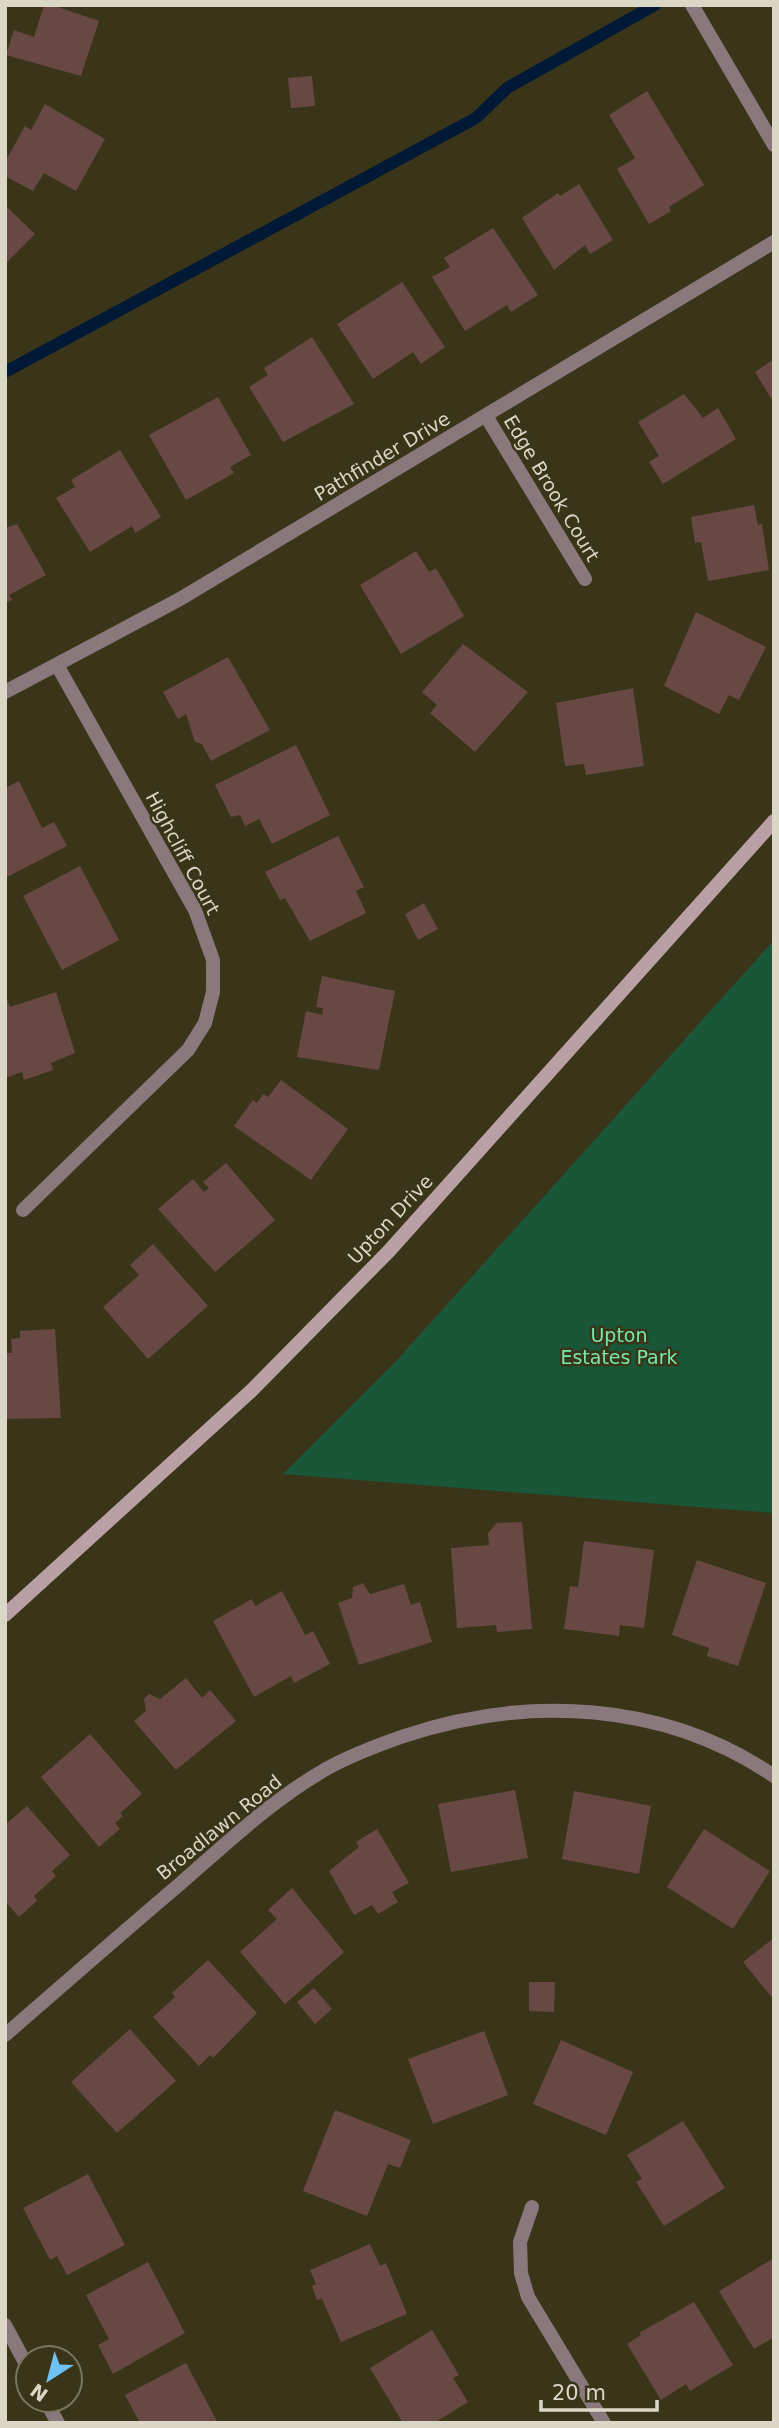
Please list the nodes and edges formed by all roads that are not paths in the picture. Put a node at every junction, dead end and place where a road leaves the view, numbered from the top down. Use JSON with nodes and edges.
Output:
{"nodes":[{"id":1,"x":692,"y":5,"type":"edge"},
{"id":2,"x":774,"y":145,"type":"edge"},
{"id":3,"x":774,"y":243,"type":"edge"},
{"id":4,"x":486,"y":416,"type":"junction"},
{"id":5,"x":585,"y":579,"type":"dead end"},
{"id":6,"x":57,"y":665,"type":"junction"},
{"id":7,"x":5,"y":692,"type":"edge"},
{"id":8,"x":774,"y":821,"type":"edge"},
{"id":9,"x":23,"y":1210,"type":"dead end"},
{"id":10,"x":5,"y":1615,"type":"edge"},
{"id":11,"x":774,"y":1776,"type":"edge"},
{"id":12,"x":5,"y":2035,"type":"edge"},
{"id":13,"x":532,"y":2207,"type":"dead end"},
{"id":14,"x":5,"y":2325,"type":"edge"},
{"id":15,"x":15,"y":2344,"type":"edge"},
{"id":16,"x":604,"y":2423,"type":"edge"}],
"edges":[{"from":1,"to":2,"type":"street"},
{"from":3,"to":4,"type":"street","name":"Pathfinder Drive"},
{"from":4,"to":5,"type":"street","name":"Edge Brook Court"},
{"from":4,"to":6,"type":"street","name":"Pathfinder Drive"},
{"from":6,"to":7,"type":"street","name":"Pathfinder Drive"},
{"from":6,"to":9,"type":"street","name":"Highcliff Court"},
{"from":8,"to":10,"type":"main road","name":"Upton Drive"},
{"from":11,"to":12,"type":"street","name":"Broadlawn Road"},
{"from":13,"to":16,"type":"street"},
{"from":14,"to":15,"type":"street"}]}
